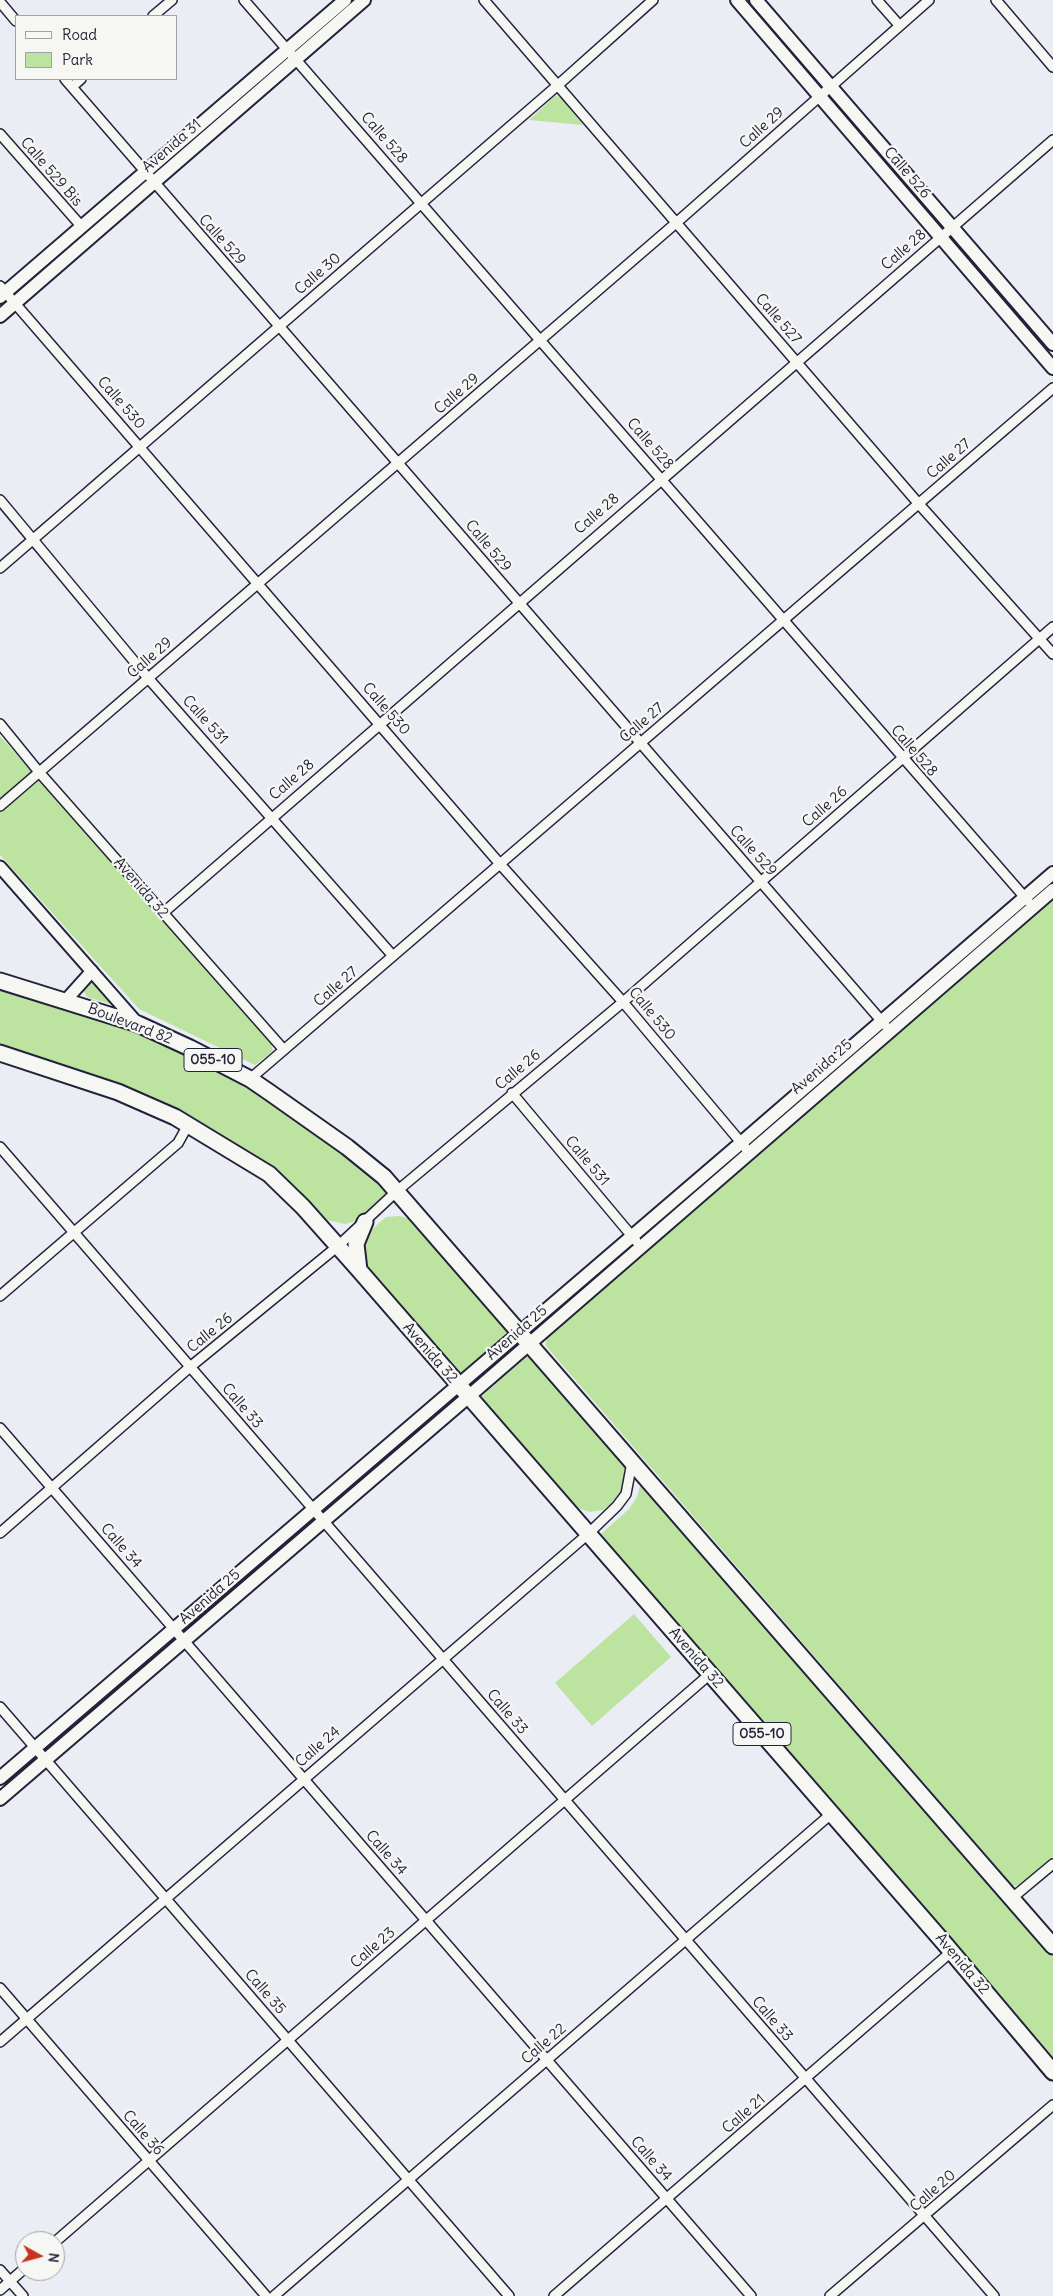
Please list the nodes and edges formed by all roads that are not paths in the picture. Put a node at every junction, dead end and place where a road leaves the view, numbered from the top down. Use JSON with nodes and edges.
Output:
{"nodes":[{"id":1,"x":172,"y":0,"type":"edge"},
{"id":2,"x":244,"y":0,"type":"edge"},
{"id":3,"x":345,"y":0,"type":"edge"},
{"id":4,"x":364,"y":0,"type":"edge"},
{"id":5,"x":484,"y":0,"type":"edge"},
{"id":6,"x":653,"y":0,"type":"edge"},
{"id":7,"x":737,"y":0,"type":"edge"},
{"id":8,"x":756,"y":0,"type":"edge"},
{"id":9,"x":877,"y":0,"type":"edge"},
{"id":10,"x":929,"y":0,"type":"edge"},
{"id":11,"x":996,"y":0,"type":"edge"},
{"id":12,"x":0,"y":2,"type":"edge"},
{"id":13,"x":154,"y":15,"type":"edge"},
{"id":14,"x":15,"y":20,"type":"edge"},
{"id":15,"x":899,"y":25,"type":"junction"},
{"id":16,"x":288,"y":49,"type":"junction"},
{"id":17,"x":296,"y":59,"type":"junction"},
{"id":18,"x":1053,"y":68,"type":"edge"},
{"id":19,"x":66,"y":80,"type":"edge"},
{"id":20,"x":80,"y":80,"type":"edge"},
{"id":21,"x":558,"y":85,"type":"junction"},
{"id":22,"x":830,"y":86,"type":"junction"},
{"id":23,"x":72,"y":87,"type":"junction"},
{"id":24,"x":819,"y":96,"type":"junction"},
{"id":25,"x":0,"y":134,"type":"edge"},
{"id":26,"x":1053,"y":140,"type":"edge"},
{"id":27,"x":149,"y":178,"type":"junction"},
{"id":28,"x":422,"y":203,"type":"junction"},
{"id":29,"x":676,"y":223,"type":"junction"},
{"id":30,"x":82,"y":227,"type":"junction"},
{"id":31,"x":952,"y":228,"type":"junction"},
{"id":32,"x":941,"y":237,"type":"junction"},
{"id":33,"x":2,"y":292,"type":"edge"},
{"id":34,"x":15,"y":303,"type":"junction"},
{"id":35,"x":0,"y":316,"type":"edge"},
{"id":36,"x":280,"y":325,"type":"junction"},
{"id":37,"x":541,"y":339,"type":"junction"},
{"id":38,"x":1053,"y":344,"type":"edge"},
{"id":39,"x":797,"y":362,"type":"junction"},
{"id":40,"x":1053,"y":368,"type":"edge"},
{"id":41,"x":1053,"y":388,"type":"edge"},
{"id":42,"x":141,"y":447,"type":"junction"},
{"id":43,"x":398,"y":462,"type":"junction"},
{"id":44,"x":662,"y":479,"type":"junction"},
{"id":45,"x":0,"y":500,"type":"edge"},
{"id":46,"x":918,"y":503,"type":"junction"},
{"id":47,"x":33,"y":540,"type":"junction"},
{"id":48,"x":0,"y":568,"type":"edge"},
{"id":49,"x":258,"y":584,"type":"junction"},
{"id":50,"x":518,"y":602,"type":"junction"},
{"id":51,"x":784,"y":619,"type":"junction"},
{"id":52,"x":1053,"y":627,"type":"edge"},
{"id":53,"x":1040,"y":639,"type":"junction"},
{"id":54,"x":1053,"y":654,"type":"edge"},
{"id":55,"x":148,"y":678,"type":"junction"},
{"id":56,"x":380,"y":723,"type":"junction"},
{"id":57,"x":0,"y":724,"type":"edge"},
{"id":58,"x":639,"y":744,"type":"junction"},
{"id":59,"x":902,"y":758,"type":"junction"},
{"id":60,"x":39,"y":772,"type":"junction"},
{"id":61,"x":0,"y":806,"type":"edge"},
{"id":62,"x":273,"y":817,"type":"junction"},
{"id":63,"x":500,"y":864,"type":"junction"},
{"id":64,"x":0,"y":867,"type":"edge"},
{"id":65,"x":1053,"y":872,"type":"edge"},
{"id":66,"x":761,"y":880,"type":"junction"},
{"id":67,"x":1053,"y":890,"type":"edge"},
{"id":68,"x":1025,"y":897,"type":"junction"},
{"id":69,"x":1033,"y":907,"type":"junction"},
{"id":70,"x":163,"y":913,"type":"junction"},
{"id":71,"x":393,"y":956,"type":"junction"},
{"id":72,"x":92,"y":971,"type":"junction"},
{"id":73,"x":0,"y":981,"type":"edge"},
{"id":74,"x":66,"y":1000,"type":"junction"},
{"id":75,"x":623,"y":1002,"type":"junction"},
{"id":76,"x":881,"y":1020,"type":"junction"},
{"id":77,"x":138,"y":1024,"type":"junction"},
{"id":78,"x":890,"y":1031,"type":"junction"},
{"id":79,"x":284,"y":1050,"type":"junction"},
{"id":80,"x":0,"y":1053,"type":"edge"},
{"id":81,"x":250,"y":1079,"type":"junction"},
{"id":82,"x":512,"y":1093,"type":"junction"},
{"id":83,"x":188,"y":1125,"type":"junction"},
{"id":84,"x":0,"y":1147,"type":"edge"},
{"id":85,"x":745,"y":1147,"type":"junction"},
{"id":86,"x":398,"y":1191,"type":"junction"},
{"id":87,"x":365,"y":1222,"type":"junction"},
{"id":88,"x":73,"y":1232,"type":"junction"},
{"id":89,"x":632,"y":1236,"type":"junction"},
{"id":90,"x":338,"y":1246,"type":"junction"},
{"id":91,"x":640,"y":1247,"type":"junction"},
{"id":92,"x":359,"y":1270,"type":"junction"},
{"id":93,"x":0,"y":1296,"type":"edge"},
{"id":94,"x":518,"y":1333,"type":"junction"},
{"id":95,"x":528,"y":1344,"type":"junction"},
{"id":96,"x":190,"y":1367,"type":"junction"},
{"id":97,"x":457,"y":1385,"type":"junction"},
{"id":98,"x":468,"y":1398,"type":"junction"},
{"id":99,"x":0,"y":1428,"type":"edge"},
{"id":100,"x":632,"y":1461,"type":"junction"},
{"id":101,"x":52,"y":1488,"type":"junction"},
{"id":102,"x":313,"y":1509,"type":"junction"},
{"id":103,"x":323,"y":1521,"type":"junction"},
{"id":104,"x":0,"y":1533,"type":"edge"},
{"id":105,"x":588,"y":1534,"type":"junction"},
{"id":106,"x":173,"y":1628,"type":"junction"},
{"id":107,"x":184,"y":1640,"type":"junction"},
{"id":108,"x":442,"y":1658,"type":"junction"},
{"id":109,"x":710,"y":1674,"type":"junction"},
{"id":110,"x":0,"y":1707,"type":"edge"},
{"id":111,"x":35,"y":1747,"type":"junction"},
{"id":112,"x":46,"y":1759,"type":"junction"},
{"id":113,"x":0,"y":1778,"type":"edge"},
{"id":114,"x":303,"y":1778,"type":"junction"},
{"id":115,"x":0,"y":1799,"type":"edge"},
{"id":116,"x":565,"y":1800,"type":"junction"},
{"id":117,"x":831,"y":1814,"type":"junction"},
{"id":118,"x":1053,"y":1864,"type":"edge"},
{"id":119,"x":166,"y":1898,"type":"junction"},
{"id":120,"x":1011,"y":1899,"type":"junction"},
{"id":121,"x":426,"y":1920,"type":"junction"},
{"id":122,"x":686,"y":1939,"type":"junction"},
{"id":123,"x":1053,"y":1946,"type":"edge"},
{"id":124,"x":951,"y":1952,"type":"junction"},
{"id":125,"x":0,"y":1988,"type":"edge"},
{"id":126,"x":26,"y":2019,"type":"junction"},
{"id":127,"x":288,"y":2040,"type":"junction"},
{"id":128,"x":0,"y":2042,"type":"edge"},
{"id":129,"x":546,"y":2060,"type":"junction"},
{"id":130,"x":1053,"y":2072,"type":"edge"},
{"id":131,"x":806,"y":2078,"type":"junction"},
{"id":132,"x":1053,"y":2105,"type":"edge"},
{"id":133,"x":149,"y":2161,"type":"junction"},
{"id":134,"x":408,"y":2180,"type":"junction"},
{"id":135,"x":666,"y":2199,"type":"junction"},
{"id":136,"x":925,"y":2216,"type":"junction"},
{"id":137,"x":65,"y":2233,"type":"edge"},
{"id":138,"x":0,"y":2270,"type":"edge"},
{"id":139,"x":15,"y":2277,"type":"edge"},
{"id":140,"x":10,"y":2281,"type":"junction"},
{"id":141,"x":0,"y":2290,"type":"edge"},
{"id":142,"x":22,"y":2296,"type":"edge"},
{"id":143,"x":266,"y":2296,"type":"edge"},
{"id":144,"x":274,"y":2296,"type":"edge"},
{"id":145,"x":509,"y":2296,"type":"edge"},
{"id":146,"x":554,"y":2296,"type":"edge"},
{"id":147,"x":750,"y":2296,"type":"edge"},
{"id":148,"x":830,"y":2296,"type":"edge"},
{"id":149,"x":994,"y":2296,"type":"edge"}],
"edges":[{"from":1,"to":13,"type":"street"},
{"from":2,"to":16,"type":"street","name":"Calle 528"},
{"from":3,"to":16,"type":"main road","name":"Avenida 31"},
{"from":4,"to":17,"type":"main road","name":"Avenida 31"},
{"from":5,"to":21,"type":"street","name":"Calle 527"},
{"from":6,"to":21,"type":"street","name":"Calle 30"},
{"from":7,"to":24,"type":"main road","name":"Calle 526"},
{"from":8,"to":22,"type":"main road","name":"Calle 526"},
{"from":9,"to":15,"type":"street"},
{"from":10,"to":15,"type":"street","name":"Calle 29"},
{"from":11,"to":18,"type":"street"},
{"from":12,"to":14,"type":"street"},
{"from":15,"to":22,"type":"street","name":"Calle 29"},
{"from":16,"to":17,"type":"street","name":"Calle 528"},
{"from":16,"to":27,"type":"main road","name":"Avenida 31"},
{"from":17,"to":27,"type":"main road","name":"Avenida 31"},
{"from":17,"to":28,"type":"street","name":"Calle 528"},
{"from":19,"to":23,"type":"street","name":"Calle 529"},
{"from":20,"to":23,"type":"street"},
{"from":21,"to":28,"type":"street","name":"Calle 30"},
{"from":21,"to":29,"type":"street","name":"Calle 527"},
{"from":22,"to":24,"type":"street","name":"Calle 29"},
{"from":22,"to":31,"type":"main road","name":"Calle 526"},
{"from":23,"to":27,"type":"street","name":"Calle 529"},
{"from":24,"to":29,"type":"street","name":"Calle 29"},
{"from":24,"to":32,"type":"main road","name":"Calle 526"},
{"from":25,"to":30,"type":"street","name":"Calle 529 Bis"},
{"from":26,"to":31,"type":"street","name":"Calle 28"},
{"from":27,"to":30,"type":"main road","name":"Avenida 31"},
{"from":27,"to":34,"type":"main road","name":"Avenida 31"},
{"from":27,"to":36,"type":"street","name":"Calle 529"},
{"from":28,"to":36,"type":"street","name":"Calle 30"},
{"from":28,"to":37,"type":"street","name":"Calle 528"},
{"from":29,"to":37,"type":"street","name":"Calle 29"},
{"from":29,"to":39,"type":"street","name":"Calle 527"},
{"from":30,"to":33,"type":"main road","name":"Avenida 31"},
{"from":31,"to":32,"type":"street","name":"Calle 28"},
{"from":31,"to":38,"type":"main road","name":"Calle 526"},
{"from":32,"to":39,"type":"street","name":"Calle 28"},
{"from":32,"to":40,"type":"main road","name":"Calle 526"},
{"from":33,"to":34,"type":"street","name":"Calle 530"},
{"from":34,"to":35,"type":"main road","name":"Avenida 31"},
{"from":34,"to":42,"type":"street","name":"Calle 530"},
{"from":36,"to":42,"type":"street","name":"Calle 30"},
{"from":36,"to":43,"type":"street","name":"Calle 529"},
{"from":37,"to":43,"type":"street","name":"Calle 29"},
{"from":37,"to":44,"type":"street","name":"Calle 528"},
{"from":39,"to":44,"type":"street","name":"Calle 28"},
{"from":39,"to":46,"type":"street","name":"Calle 527"},
{"from":41,"to":46,"type":"street","name":"Calle 27"},
{"from":42,"to":47,"type":"street","name":"Calle 30"},
{"from":42,"to":49,"type":"street","name":"Calle 530"},
{"from":43,"to":49,"type":"street","name":"Calle 29"},
{"from":43,"to":50,"type":"street","name":"Calle 529"},
{"from":44,"to":50,"type":"street","name":"Calle 28"},
{"from":44,"to":51,"type":"street","name":"Calle 528"},
{"from":45,"to":47,"type":"street","name":"Calle 531"},
{"from":46,"to":51,"type":"street","name":"Calle 27"},
{"from":46,"to":53,"type":"street","name":"Calle 527"},
{"from":47,"to":48,"type":"street","name":"Calle 30"},
{"from":47,"to":55,"type":"street","name":"Calle 531"},
{"from":49,"to":55,"type":"street","name":"Calle 29"},
{"from":49,"to":56,"type":"street","name":"Calle 530"},
{"from":50,"to":56,"type":"street","name":"Calle 28"},
{"from":50,"to":58,"type":"street","name":"Calle 529"},
{"from":51,"to":58,"type":"street","name":"Calle 27"},
{"from":51,"to":59,"type":"street","name":"Calle 528"},
{"from":52,"to":53,"type":"street","name":"Calle 26"},
{"from":53,"to":54,"type":"street","name":"Calle 527"},
{"from":53,"to":59,"type":"street","name":"Calle 26"},
{"from":55,"to":60,"type":"street","name":"Calle 29"},
{"from":55,"to":62,"type":"street","name":"Calle 531"},
{"from":56,"to":62,"type":"street","name":"Calle 28"},
{"from":56,"to":63,"type":"street","name":"Calle 530"},
{"from":57,"to":60,"type":"street","name":"Avenida 32"},
{"from":58,"to":63,"type":"street","name":"Calle 27"},
{"from":58,"to":66,"type":"street","name":"Calle 529"},
{"from":59,"to":66,"type":"street","name":"Calle 26"},
{"from":59,"to":68,"type":"street","name":"Calle 528"},
{"from":60,"to":61,"type":"street","name":"Calle 29"},
{"from":60,"to":70,"type":"street","name":"Avenida 32"},
{"from":62,"to":70,"type":"street","name":"Calle 28"},
{"from":62,"to":71,"type":"street","name":"Calle 531"},
{"from":63,"to":71,"type":"street","name":"Calle 27"},
{"from":63,"to":75,"type":"street","name":"Calle 530"},
{"from":64,"to":72,"type":"street"},
{"from":65,"to":68,"type":"main road","name":"Avenida 25"},
{"from":66,"to":75,"type":"street","name":"Calle 26"},
{"from":66,"to":76,"type":"street","name":"Calle 529"},
{"from":67,"to":69,"type":"main road","name":"Avenida 25"},
{"from":68,"to":69,"type":"street","name":"Calle 528"},
{"from":68,"to":76,"type":"main road","name":"Avenida 25"},
{"from":69,"to":78,"type":"main road","name":"Avenida 25"},
{"from":70,"to":79,"type":"street","name":"Avenida 32"},
{"from":71,"to":79,"type":"street","name":"Calle 27"},
{"from":72,"to":74,"type":"street"},
{"from":72,"to":77,"type":"street"},
{"from":73,"to":74,"type":"highway","name":"Boulevard 82","number":"055-10"},
{"from":74,"to":77,"type":"highway","name":"Boulevard 82","number":"055-10"},
{"from":75,"to":82,"type":"street","name":"Calle 26"},
{"from":75,"to":85,"type":"street","name":"Calle 530"},
{"from":76,"to":78,"type":"street","name":"Calle 529"},
{"from":76,"to":85,"type":"main road","name":"Avenida 25"},
{"from":77,"to":81,"type":"highway","name":"Boulevard 82","number":"055-10"},
{"from":78,"to":85,"type":"main road","name":"Avenida 25"},
{"from":79,"to":81,"type":"street","name":"Calle 27"},
{"from":80,"to":83,"type":"highway","number":"055-10"},
{"from":81,"to":86,"type":"highway","name":"Boulevard 82","number":"055-10"},
{"from":82,"to":86,"type":"street","name":"Calle 26"},
{"from":82,"to":89,"type":"street","name":"Calle 531"},
{"from":83,"to":88,"type":"street"},
{"from":83,"to":90,"type":"highway","number":"055-10"},
{"from":84,"to":88,"type":"street","name":"Calle 33"},
{"from":85,"to":89,"type":"main road","name":"Avenida 25"},
{"from":85,"to":91,"type":"main road","name":"Avenida 25"},
{"from":86,"to":87,"type":"street","name":"Calle 26"},
{"from":86,"to":94,"type":"highway","number":"055-10"},
{"from":87,"to":90,"type":"street","name":"Calle 26"},
{"from":87,"to":92,"type":"highway"},
{"from":88,"to":93,"type":"street"},
{"from":88,"to":96,"type":"street","name":"Calle 33"},
{"from":89,"to":91,"type":"street","name":"Calle 531"},
{"from":89,"to":94,"type":"main road","name":"Avenida 25"},
{"from":90,"to":92,"type":"highway","name":"Avenida 32","number":"055-10"},
{"from":90,"to":96,"type":"street","name":"Calle 26"},
{"from":91,"to":95,"type":"main road","name":"Avenida 25"},
{"from":92,"to":97,"type":"highway","name":"Avenida 32","number":"055-10"},
{"from":94,"to":95,"type":"highway","number":"055-10"},
{"from":94,"to":97,"type":"main road","name":"Avenida 25"},
{"from":95,"to":98,"type":"main road","name":"Avenida 25"},
{"from":95,"to":100,"type":"highway","number":"055-10"},
{"from":96,"to":101,"type":"street","name":"Calle 26"},
{"from":96,"to":102,"type":"street","name":"Calle 33"},
{"from":97,"to":98,"type":"highway","name":"Avenida 32","number":"055-10"},
{"from":97,"to":102,"type":"main road","name":"Avenida 25"},
{"from":98,"to":103,"type":"main road","name":"Avenida 25"},
{"from":98,"to":105,"type":"highway","name":"Avenida 32","number":"055-10"},
{"from":99,"to":101,"type":"street","name":"Calle 34"},
{"from":100,"to":105,"type":"street","name":"Calle 24"},
{"from":100,"to":120,"type":"highway","number":"055-10"},
{"from":101,"to":104,"type":"street","name":"Calle 26"},
{"from":101,"to":106,"type":"street","name":"Calle 34"},
{"from":102,"to":103,"type":"street","name":"Calle 33"},
{"from":102,"to":106,"type":"main road","name":"Avenida 25"},
{"from":103,"to":107,"type":"main road","name":"Avenida 25"},
{"from":103,"to":108,"type":"street","name":"Calle 33"},
{"from":105,"to":108,"type":"street","name":"Calle 24"},
{"from":105,"to":109,"type":"highway","name":"Avenida 32","number":"055-10"},
{"from":106,"to":107,"type":"street","name":"Calle 34"},
{"from":106,"to":111,"type":"main road","name":"Avenida 25"},
{"from":107,"to":112,"type":"main road","name":"Avenida 25"},
{"from":107,"to":114,"type":"street","name":"Calle 34"},
{"from":108,"to":114,"type":"street","name":"Calle 24"},
{"from":108,"to":116,"type":"street","name":"Calle 33"},
{"from":109,"to":116,"type":"street","name":"Calle 23"},
{"from":109,"to":117,"type":"highway","name":"Avenida 32","number":"055-10"},
{"from":110,"to":111,"type":"street","name":"Calle 35"},
{"from":111,"to":112,"type":"street","name":"Calle 35"},
{"from":111,"to":113,"type":"main road","name":"Avenida 25"},
{"from":112,"to":115,"type":"main road","name":"Avenida 25"},
{"from":112,"to":119,"type":"street","name":"Calle 35"},
{"from":114,"to":119,"type":"street","name":"Calle 24"},
{"from":114,"to":121,"type":"street","name":"Calle 34"},
{"from":116,"to":121,"type":"street","name":"Calle 23"},
{"from":116,"to":122,"type":"street","name":"Calle 33"},
{"from":117,"to":122,"type":"street","name":"Calle 22"},
{"from":117,"to":124,"type":"highway","name":"Avenida 32","number":"055-10"},
{"from":118,"to":120,"type":"street"},
{"from":119,"to":126,"type":"street","name":"Calle 24"},
{"from":119,"to":127,"type":"street","name":"Calle 35"},
{"from":120,"to":123,"type":"highway","number":"055-10"},
{"from":121,"to":127,"type":"street","name":"Calle 23"},
{"from":121,"to":129,"type":"street","name":"Calle 34"},
{"from":122,"to":129,"type":"street","name":"Calle 22"},
{"from":122,"to":131,"type":"street","name":"Calle 33"},
{"from":124,"to":130,"type":"highway","name":"Avenida 32","number":"055-10"},
{"from":124,"to":131,"type":"street","name":"Calle 21"},
{"from":125,"to":126,"type":"street","name":"Calle 36"},
{"from":126,"to":128,"type":"street","name":"Calle 24"},
{"from":126,"to":133,"type":"street","name":"Calle 36"},
{"from":127,"to":133,"type":"street","name":"Calle 23"},
{"from":127,"to":134,"type":"street","name":"Calle 35"},
{"from":129,"to":134,"type":"street","name":"Calle 22"},
{"from":129,"to":135,"type":"street","name":"Calle 34"},
{"from":131,"to":135,"type":"street","name":"Calle 21"},
{"from":131,"to":136,"type":"street","name":"Calle 33"},
{"from":132,"to":136,"type":"street","name":"Calle 20"},
{"from":133,"to":137,"type":"street","name":"Calle 23"},
{"from":133,"to":143,"type":"street","name":"Calle 36"},
{"from":134,"to":144,"type":"street","name":"Calle 22"},
{"from":134,"to":145,"type":"street","name":"Calle 35"},
{"from":135,"to":146,"type":"street","name":"Calle 21"},
{"from":135,"to":147,"type":"street","name":"Calle 34"},
{"from":136,"to":148,"type":"street","name":"Calle 20"},
{"from":136,"to":149,"type":"street","name":"Calle 33"},
{"from":138,"to":140,"type":"street"},
{"from":139,"to":140,"type":"street"},
{"from":140,"to":141,"type":"street"},
{"from":140,"to":142,"type":"street"}]}
